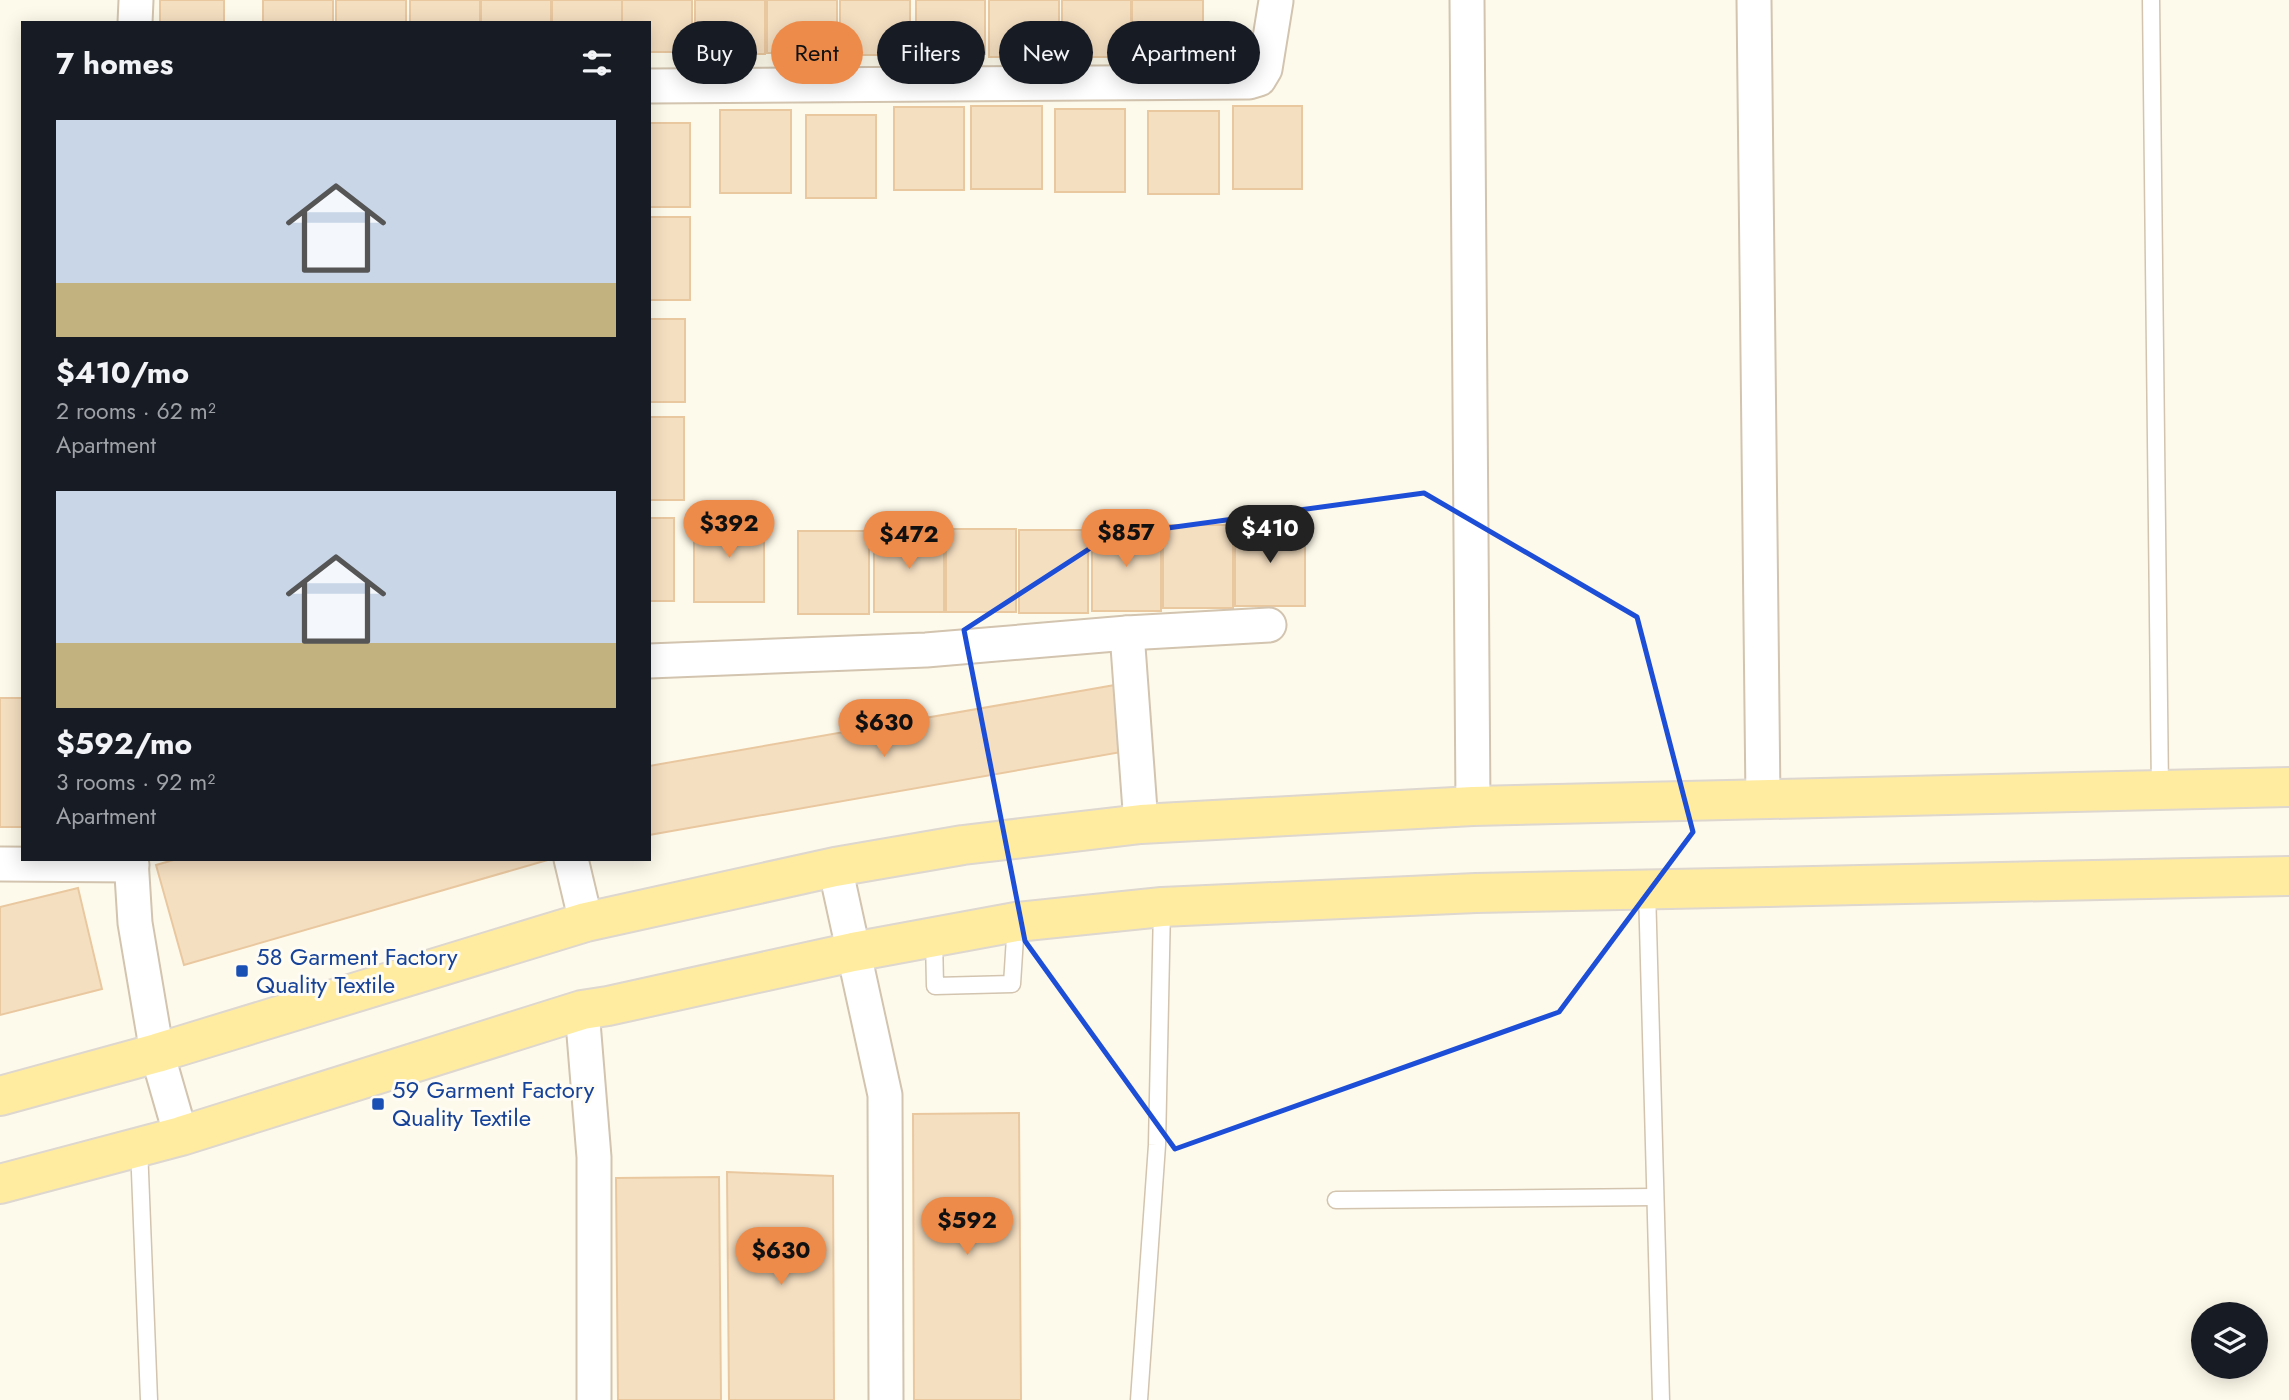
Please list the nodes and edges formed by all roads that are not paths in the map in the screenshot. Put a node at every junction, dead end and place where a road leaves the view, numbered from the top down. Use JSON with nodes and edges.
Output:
{"nodes":[{"id":1,"x":136,"y":0,"type":"edge"},
{"id":2,"x":1467,"y":0,"type":"edge"},
{"id":3,"x":1754,"y":0,"type":"edge"},
{"id":4,"x":2151,"y":0,"type":"edge"},
{"id":5,"x":1276,"y":1,"type":"edge"},
{"id":6,"x":135,"y":21,"type":"edge"},
{"id":7,"x":651,"y":86,"type":"edge"},
{"id":8,"x":1269,"y":625,"type":"dead end"},
{"id":9,"x":1127,"y":633,"type":"junction"},
{"id":10,"x":651,"y":662,"type":"edge"},
{"id":11,"x":2289,"y":787,"type":"edge"},
{"id":12,"x":2160,"y":791,"type":"junction"},
{"id":13,"x":1763,"y":800,"type":"junction"},
{"id":14,"x":1473,"y":806,"type":"junction"},
{"id":15,"x":1141,"y":824,"type":"junction"},
{"id":16,"x":571,"y":861,"type":"edge"},
{"id":17,"x":132,"y":862,"type":"edge"},
{"id":18,"x":0,"y":864,"type":"edge"},
{"id":19,"x":835,"y":867,"type":"junction"},
{"id":20,"x":2289,"y":876,"type":"edge"},
{"id":21,"x":1647,"y":889,"type":"junction"},
{"id":22,"x":1162,"y":907,"type":"junction"},
{"id":23,"x":586,"y":922,"type":"junction"},
{"id":24,"x":1016,"y":922,"type":"junction"},
{"id":25,"x":934,"y":937,"type":"junction"},
{"id":26,"x":853,"y":952,"type":"junction"},
{"id":27,"x":582,"y":1010,"type":"junction"},
{"id":28,"x":156,"y":1052,"type":"junction"},
{"id":29,"x":0,"y":1096,"type":"edge"},
{"id":30,"x":181,"y":1136,"type":"junction"},
{"id":31,"x":139,"y":1147,"type":"junction"},
{"id":32,"x":0,"y":1184,"type":"edge"},
{"id":33,"x":1654,"y":1198,"type":"junction"},
{"id":34,"x":1336,"y":1200,"type":"dead end"},
{"id":35,"x":149,"y":1400,"type":"edge"},
{"id":36,"x":594,"y":1400,"type":"edge"},
{"id":37,"x":886,"y":1400,"type":"edge"},
{"id":38,"x":1139,"y":1400,"type":"edge"},
{"id":39,"x":1661,"y":1400,"type":"edge"}],
"edges":[{"from":1,"to":6,"type":"street"},
{"from":2,"to":14,"type":"street"},
{"from":3,"to":13,"type":"street"},
{"from":4,"to":12,"type":"lane"},
{"from":5,"to":7,"type":"street"},
{"from":8,"to":9,"type":"street"},
{"from":9,"to":10,"type":"street"},
{"from":9,"to":15,"type":"street"},
{"from":11,"to":12,"type":"main road"},
{"from":12,"to":13,"type":"main road"},
{"from":13,"to":14,"type":"main road"},
{"from":14,"to":15,"type":"main road"},
{"from":15,"to":19,"type":"main road"},
{"from":16,"to":23,"type":"street"},
{"from":17,"to":18,"type":"street"},
{"from":17,"to":28,"type":"street"},
{"from":19,"to":23,"type":"main road"},
{"from":19,"to":26,"type":"street"},
{"from":20,"to":21,"type":"main road"},
{"from":21,"to":22,"type":"main road"},
{"from":21,"to":33,"type":"lane"},
{"from":22,"to":24,"type":"main road"},
{"from":22,"to":38,"type":"lane"},
{"from":23,"to":28,"type":"main road"},
{"from":24,"to":25,"type":"main road"},
{"from":24,"to":25,"type":"lane"},
{"from":25,"to":26,"type":"main road"},
{"from":26,"to":27,"type":"main road"},
{"from":26,"to":37,"type":"street"},
{"from":27,"to":30,"type":"main road"},
{"from":27,"to":36,"type":"street"},
{"from":28,"to":29,"type":"main road"},
{"from":28,"to":30,"type":"street"},
{"from":30,"to":31,"type":"main road"},
{"from":31,"to":32,"type":"main road"},
{"from":31,"to":35,"type":"lane"},
{"from":33,"to":34,"type":"lane"},
{"from":33,"to":39,"type":"lane"}]}
